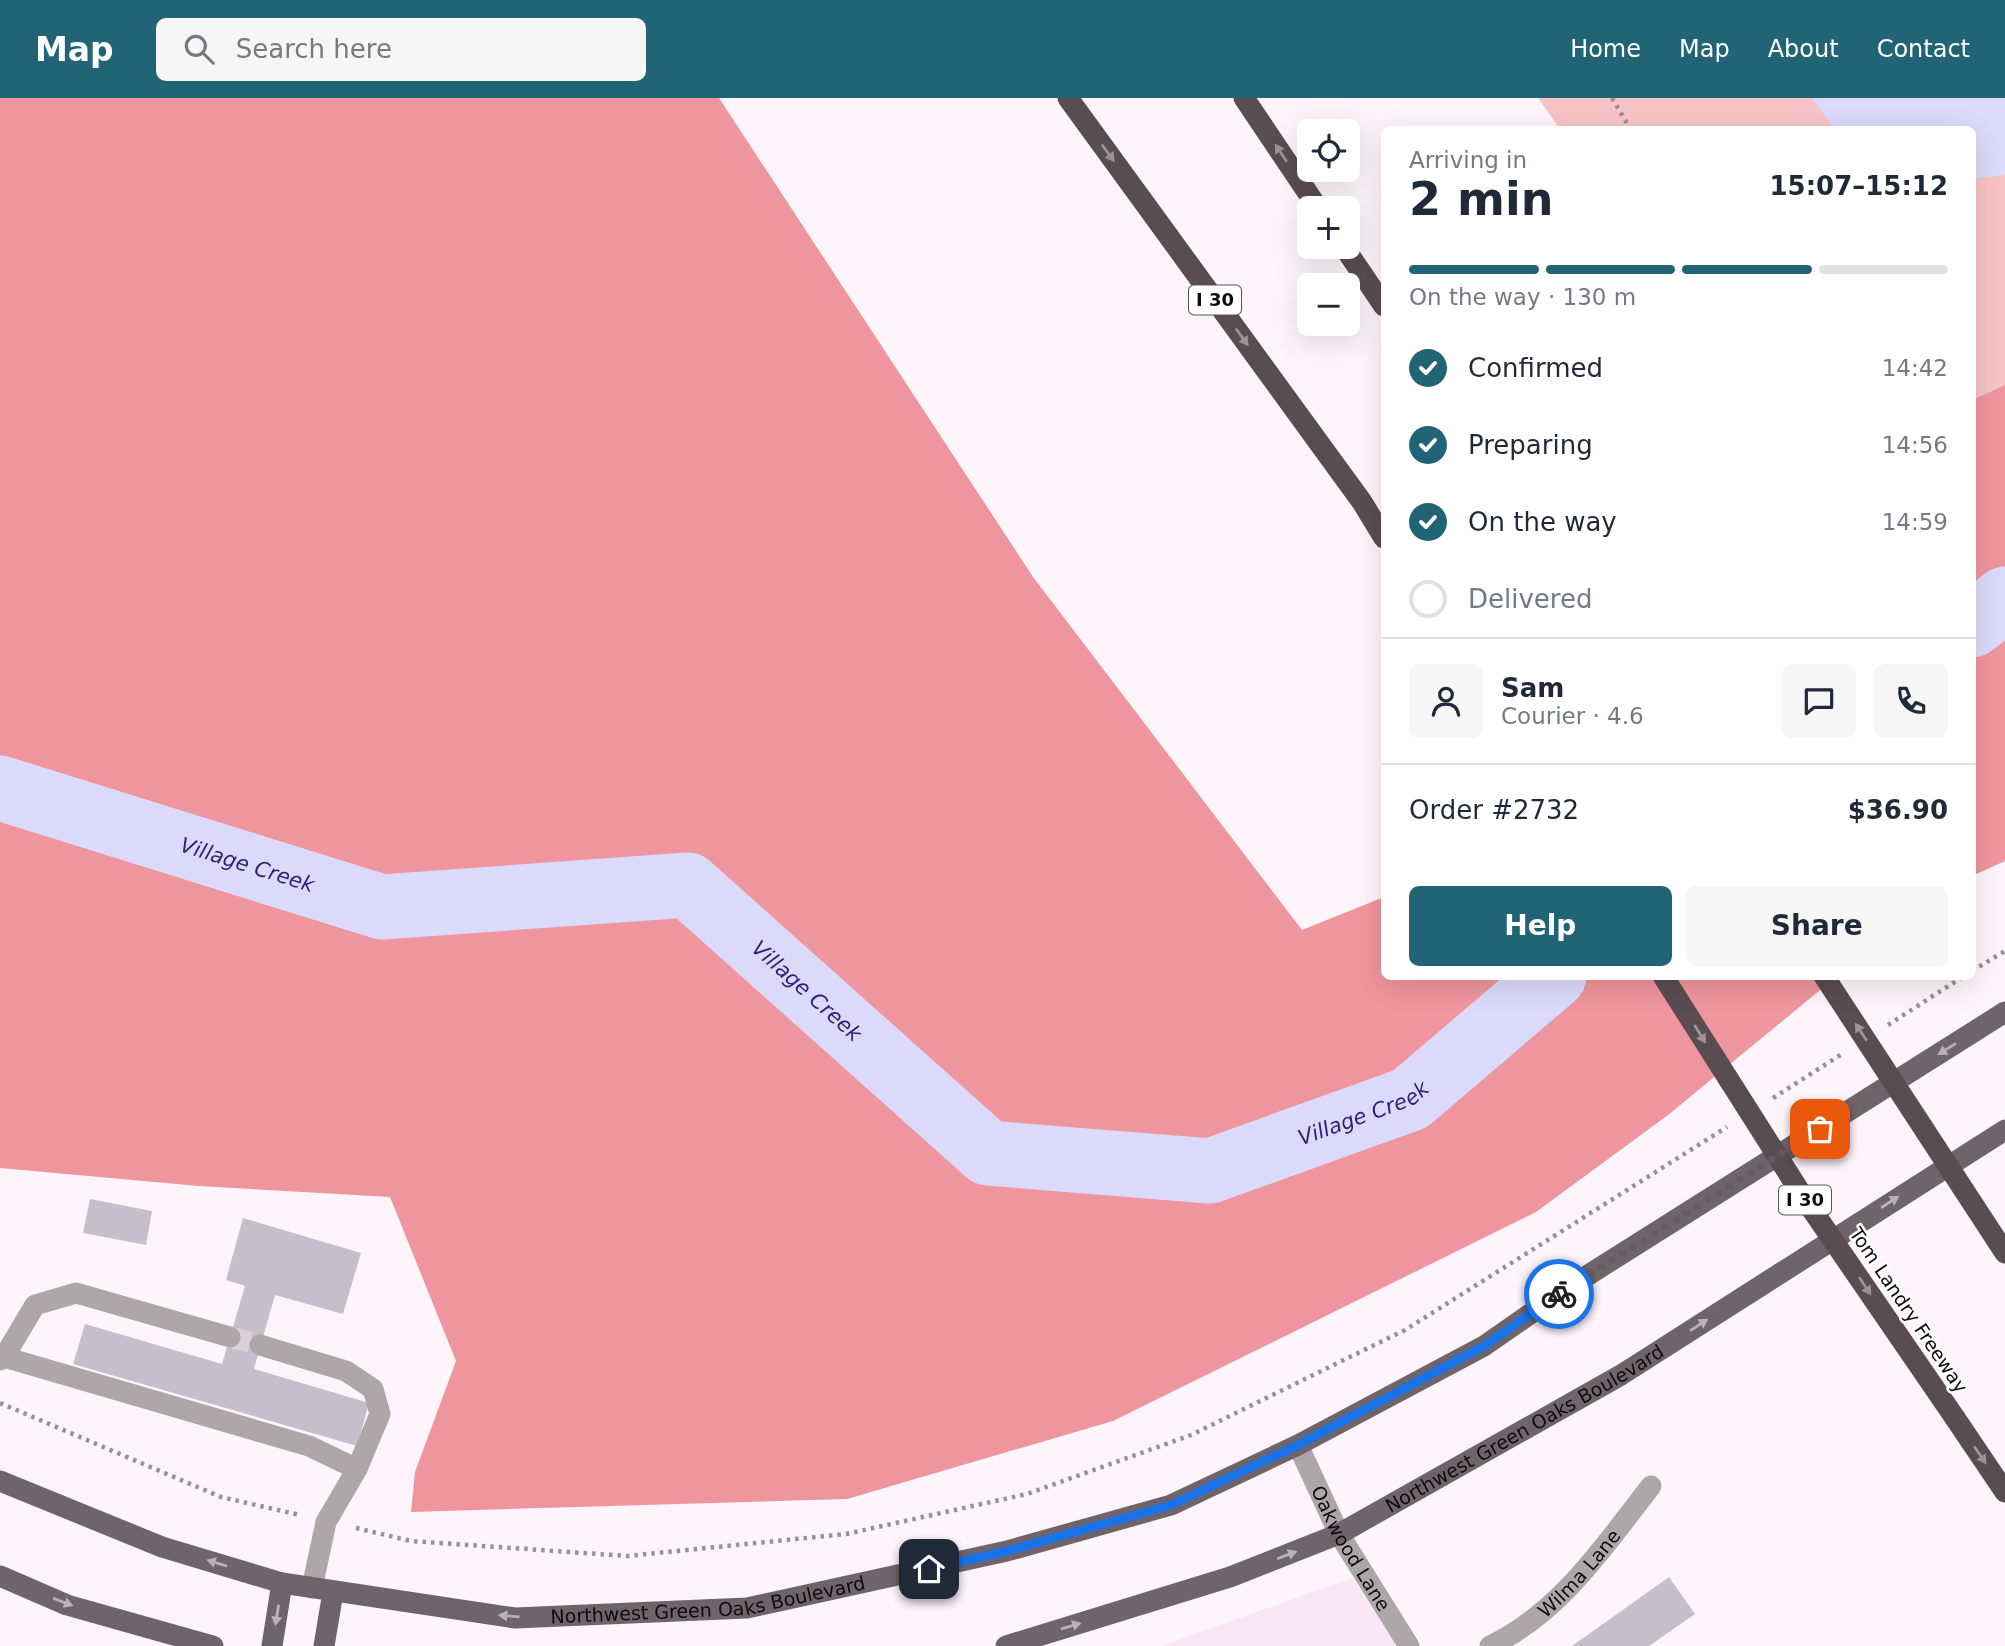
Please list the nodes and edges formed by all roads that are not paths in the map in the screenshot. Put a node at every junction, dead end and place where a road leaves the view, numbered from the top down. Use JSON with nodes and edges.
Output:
{"nodes":[{"id":1,"x":1068,"y":98,"type":"edge"},
{"id":2,"x":1244,"y":98,"type":"edge"},
{"id":3,"x":1310,"y":196,"type":"edge"},
{"id":4,"x":1352,"y":259,"type":"edge"},
{"id":5,"x":1381,"y":302,"type":"edge"},
{"id":6,"x":1381,"y":533,"type":"edge"},
{"id":7,"x":1666,"y":980,"type":"edge"},
{"id":8,"x":1827,"y":980,"type":"edge"},
{"id":9,"x":2005,"y":1012,"type":"edge"},
{"id":10,"x":2005,"y":1130,"type":"edge"},
{"id":11,"x":2005,"y":1253,"type":"edge"},
{"id":12,"x":230,"y":1337,"type":"tunnel mouth"},
{"id":13,"x":260,"y":1345,"type":"tunnel mouth"},
{"id":14,"x":2,"y":1359,"type":"edge"},
{"id":15,"x":1298,"y":1445,"type":"junction"},
{"id":16,"x":357,"y":1469,"type":"junction"},
{"id":17,"x":0,"y":1481,"type":"edge"},
{"id":18,"x":1651,"y":1486,"type":"dead end"},
{"id":19,"x":2005,"y":1492,"type":"edge"},
{"id":20,"x":1339,"y":1534,"type":"junction"},
{"id":21,"x":0,"y":1576,"type":"edge"},
{"id":22,"x":282,"y":1583,"type":"junction"},
{"id":23,"x":322,"y":1590,"type":"junction"},
{"id":24,"x":214,"y":1646,"type":"edge"},
{"id":25,"x":272,"y":1646,"type":"edge"},
{"id":26,"x":324,"y":1646,"type":"edge"},
{"id":27,"x":1006,"y":1646,"type":"edge"},
{"id":28,"x":1409,"y":1646,"type":"edge"},
{"id":29,"x":1490,"y":1646,"type":"edge"}],
"edges":[{"from":1,"to":6,"type":"highway","number":"I 30","one_way":true},
{"from":3,"to":2,"type":"highway","one_way":true},
{"from":4,"to":5,"type":"highway"},
{"from":7,"to":19,"type":"highway","name":"Tom Landry Freeway","number":"I 30","one_way":true,"bridge":true},
{"from":11,"to":8,"type":"highway","one_way":true,"bridge":true},
{"from":9,"to":15,"type":"main road","name":"Northwest Green Oaks Boulevard","one_way":true},
{"from":20,"to":10,"type":"main road","name":"Northwest Green Oaks Boulevard","one_way":true},
{"from":12,"to":14,"type":"street"},
{"from":13,"to":16,"type":"street"},
{"from":14,"to":16,"type":"street"},
{"from":15,"to":20,"type":"street","name":"Oakwood Lane"},
{"from":15,"to":23,"type":"main road","name":"Northwest Green Oaks Boulevard","one_way":true},
{"from":16,"to":23,"type":"street"},
{"from":22,"to":17,"type":"main road","name":"Northwest Green Oaks Boulevard","one_way":true},
{"from":18,"to":29,"type":"street","name":"Wilma Lane"},
{"from":27,"to":20,"type":"main road","name":"Northwest Green Oaks Boulevard","one_way":true},
{"from":20,"to":28,"type":"street","name":"Oakwood Lane"},
{"from":21,"to":24,"type":"main road","one_way":true},
{"from":22,"to":23,"type":"main road","name":"Northwest Green Oaks Boulevard"},
{"from":22,"to":25,"type":"main road","one_way":true},
{"from":23,"to":26,"type":"main road"}]}
